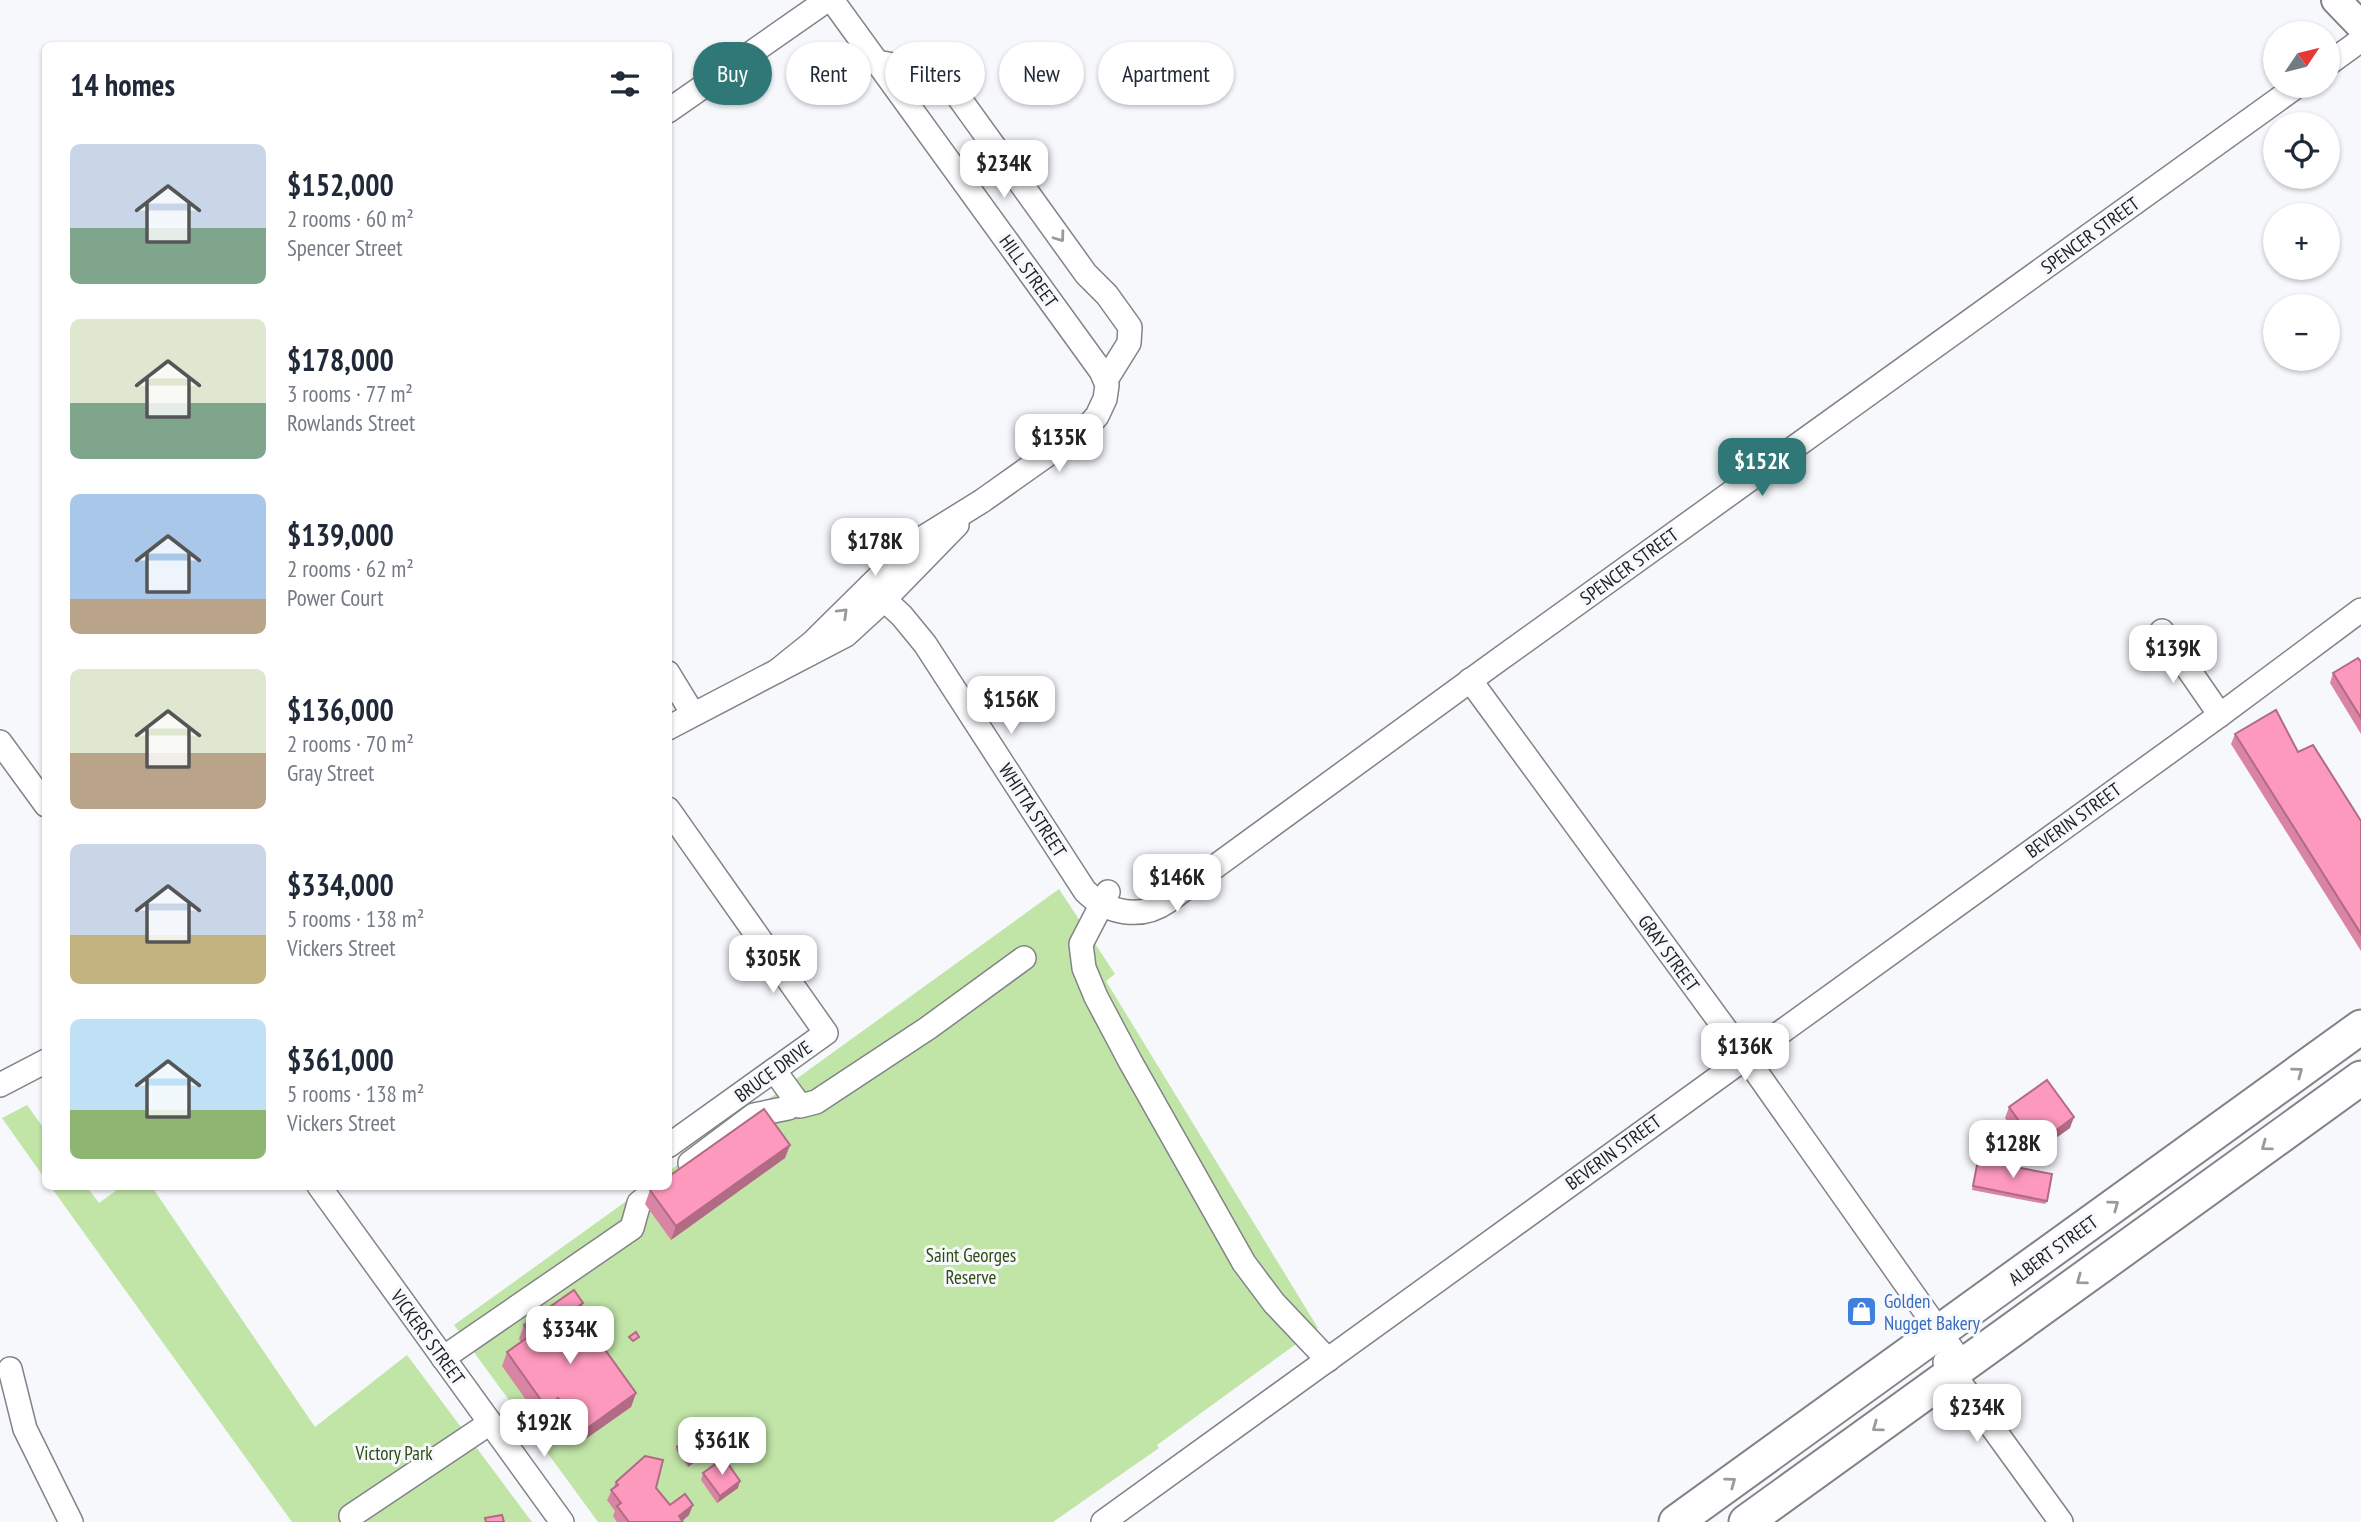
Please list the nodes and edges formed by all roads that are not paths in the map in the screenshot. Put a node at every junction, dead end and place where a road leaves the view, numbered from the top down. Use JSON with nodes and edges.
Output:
{"nodes":[{"id":1,"x":827,"y":0,"type":"edge"},
{"id":2,"x":832,"y":0,"type":"edge"},
{"id":3,"x":2336,"y":0,"type":"edge"},
{"id":4,"x":2361,"y":26,"type":"edge"},
{"id":5,"x":2361,"y":40,"type":"edge"},
{"id":6,"x":2340,"y":55,"type":"edge"},
{"id":7,"x":877,"y":62,"type":"junction"},
{"id":8,"x":2280,"y":98,"type":"edge"},
{"id":9,"x":672,"y":108,"type":"edge"},
{"id":10,"x":1106,"y":380,"type":"junction"},
{"id":11,"x":883,"y":592,"type":"junction"},
{"id":12,"x":2361,"y":610,"type":"edge"},
{"id":13,"x":2162,"y":631,"type":"dead end"},
{"id":14,"x":672,"y":680,"type":"edge"},
{"id":15,"x":1470,"y":680,"type":"junction"},
{"id":16,"x":693,"y":715,"type":"junction"},
{"id":17,"x":2220,"y":715,"type":"junction"},
{"id":18,"x":672,"y":727,"type":"edge"},
{"id":19,"x":3,"y":751,"type":"edge"},
{"id":20,"x":42,"y":800,"type":"edge"},
{"id":21,"x":672,"y":816,"type":"edge"},
{"id":22,"x":1105,"y":898,"type":"junction"},
{"id":23,"x":1024,"y":958,"type":"dead end"},
{"id":24,"x":2361,"y":1027,"type":"edge"},
{"id":25,"x":1745,"y":1056,"type":"junction"},
{"id":26,"x":42,"y":1063,"type":"edge"},
{"id":27,"x":774,"y":1070,"type":"junction"},
{"id":28,"x":2361,"y":1078,"type":"edge"},
{"id":29,"x":0,"y":1086,"type":"edge"},
{"id":30,"x":794,"y":1098,"type":"junction"},
{"id":31,"x":672,"y":1143,"type":"edge"},
{"id":32,"x":672,"y":1177,"type":"edge"},
{"id":33,"x":322,"y":1190,"type":"edge"},
{"id":34,"x":655,"y":1190,"type":"edge"},
{"id":35,"x":1934,"y":1335,"type":"junction"},
{"id":36,"x":443,"y":1357,"type":"junction"},
{"id":37,"x":1328,"y":1360,"type":"junction"},
{"id":38,"x":10,"y":1369,"type":"dead end"},
{"id":39,"x":1958,"y":1369,"type":"junction"},
{"id":40,"x":490,"y":1423,"type":"junction"},
{"id":41,"x":351,"y":1516,"type":"dead end"},
{"id":42,"x":71,"y":1522,"type":"edge"},
{"id":43,"x":562,"y":1522,"type":"edge"},
{"id":44,"x":1103,"y":1522,"type":"edge"},
{"id":45,"x":1676,"y":1522,"type":"edge"},
{"id":46,"x":1746,"y":1522,"type":"edge"},
{"id":47,"x":2061,"y":1522,"type":"edge"}],
"edges":[{"from":1,"to":9,"type":"street"},
{"from":2,"to":7,"type":"street","name":"HILL STREET"},
{"from":3,"to":4,"type":"main road"},
{"from":5,"to":6,"type":"street"},
{"from":7,"to":10,"type":"street","name":"HILL STREET"},
{"from":7,"to":10,"type":"street","one_way":true},
{"from":8,"to":15,"type":"street","name":"SPENCER STREET"},
{"from":10,"to":11,"type":"street"},
{"from":11,"to":16,"type":"street"},
{"from":11,"to":22,"type":"street","name":"WHITTA STREET"},
{"from":12,"to":17,"type":"street","name":"BEVERIN STREET"},
{"from":13,"to":17,"type":"street"},
{"from":14,"to":16,"type":"street"},
{"from":15,"to":22,"type":"street","name":"SPENCER STREET"},
{"from":15,"to":25,"type":"street","name":"GRAY STREET"},
{"from":16,"to":18,"type":"street"},
{"from":17,"to":25,"type":"street","name":"BEVERIN STREET"},
{"from":19,"to":20,"type":"street"},
{"from":21,"to":27,"type":"street","name":"BRUCE DRIVE"},
{"from":22,"to":37,"type":"street"},
{"from":23,"to":30,"type":"street"},
{"from":35,"to":24,"type":"highway","name":"ALBERT STREET","one_way":true},
{"from":25,"to":35,"type":"street","name":"GRAY STREET"},
{"from":25,"to":37,"type":"street","name":"BEVERIN STREET"},
{"from":26,"to":29,"type":"street"},
{"from":27,"to":30,"type":"street"},
{"from":27,"to":31,"type":"street","name":"BRUCE DRIVE"},
{"from":28,"to":39,"type":"highway","one_way":true},
{"from":30,"to":32,"type":"street"},
{"from":33,"to":36,"type":"street","name":"VICKERS STREET"},
{"from":34,"to":36,"type":"street"},
{"from":35,"to":39,"type":"street","name":"GRAY STREET"},
{"from":45,"to":35,"type":"highway","name":"ALBERT STREET","one_way":true},
{"from":36,"to":40,"type":"street","name":"VICKERS STREET"},
{"from":37,"to":44,"type":"street","name":"BEVERIN STREET"},
{"from":38,"to":42,"type":"street"},
{"from":39,"to":46,"type":"highway","one_way":true},
{"from":39,"to":47,"type":"street","name":"GRAY STREET"},
{"from":40,"to":41,"type":"street"},
{"from":40,"to":43,"type":"street","name":"VICKERS STREET"}]}
